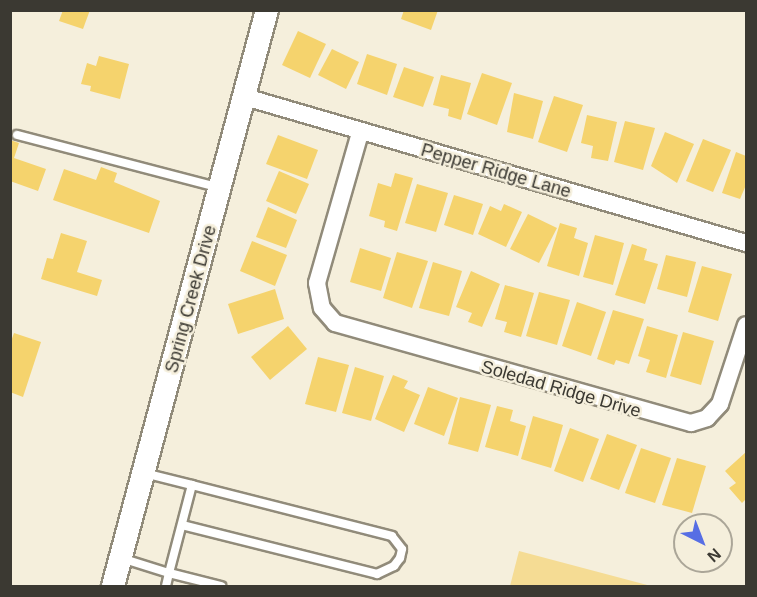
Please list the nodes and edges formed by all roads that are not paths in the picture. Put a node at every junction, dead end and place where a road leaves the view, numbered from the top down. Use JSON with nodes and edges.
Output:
{"nodes":[{"id":1,"x":267,"y":10,"type":"edge"},
{"id":2,"x":245,"y":97,"type":"junction"},
{"id":3,"x":360,"y":133,"type":"junction"},
{"id":4,"x":17,"y":135,"type":"dead end"},
{"id":5,"x":221,"y":188,"type":"junction"},
{"id":6,"x":747,"y":243,"type":"edge"},
{"id":7,"x":747,"y":325,"type":"edge"},
{"id":8,"x":144,"y":473,"type":"junction"},
{"id":9,"x":192,"y":485,"type":"junction"},
{"id":10,"x":182,"y":525,"type":"junction"},
{"id":11,"x":121,"y":558,"type":"junction"},
{"id":12,"x":169,"y":573,"type":"junction"},
{"id":13,"x":207,"y":585,"type":"edge"},
{"id":14,"x":113,"y":586,"type":"edge"},
{"id":15,"x":165,"y":586,"type":"edge"},
{"id":16,"x":221,"y":586,"type":"edge"}],
"edges":[{"from":1,"to":2,"type":"street","name":"Spring Creek Drive"},
{"from":2,"to":3,"type":"street","name":"Pepper Ridge Lane"},
{"from":2,"to":5,"type":"street","name":"Spring Creek Drive"},
{"from":3,"to":6,"type":"street","name":"Pepper Ridge Lane"},
{"from":3,"to":7,"type":"street","name":"Soledad Ridge Drive"},
{"from":4,"to":5,"type":"lane"},
{"from":5,"to":8,"type":"street","name":"Spring Creek Drive"},
{"from":8,"to":9,"type":"lane"},
{"from":8,"to":11,"type":"street","name":"Spring Creek Drive"},
{"from":9,"to":10,"type":"lane"},
{"from":9,"to":10,"type":"lane"},
{"from":10,"to":12,"type":"lane"},
{"from":11,"to":12,"type":"lane"},
{"from":11,"to":14,"type":"street","name":"Spring Creek Drive"},
{"from":12,"to":13,"type":"lane"},
{"from":12,"to":15,"type":"lane"},
{"from":13,"to":16,"type":"lane"}]}
